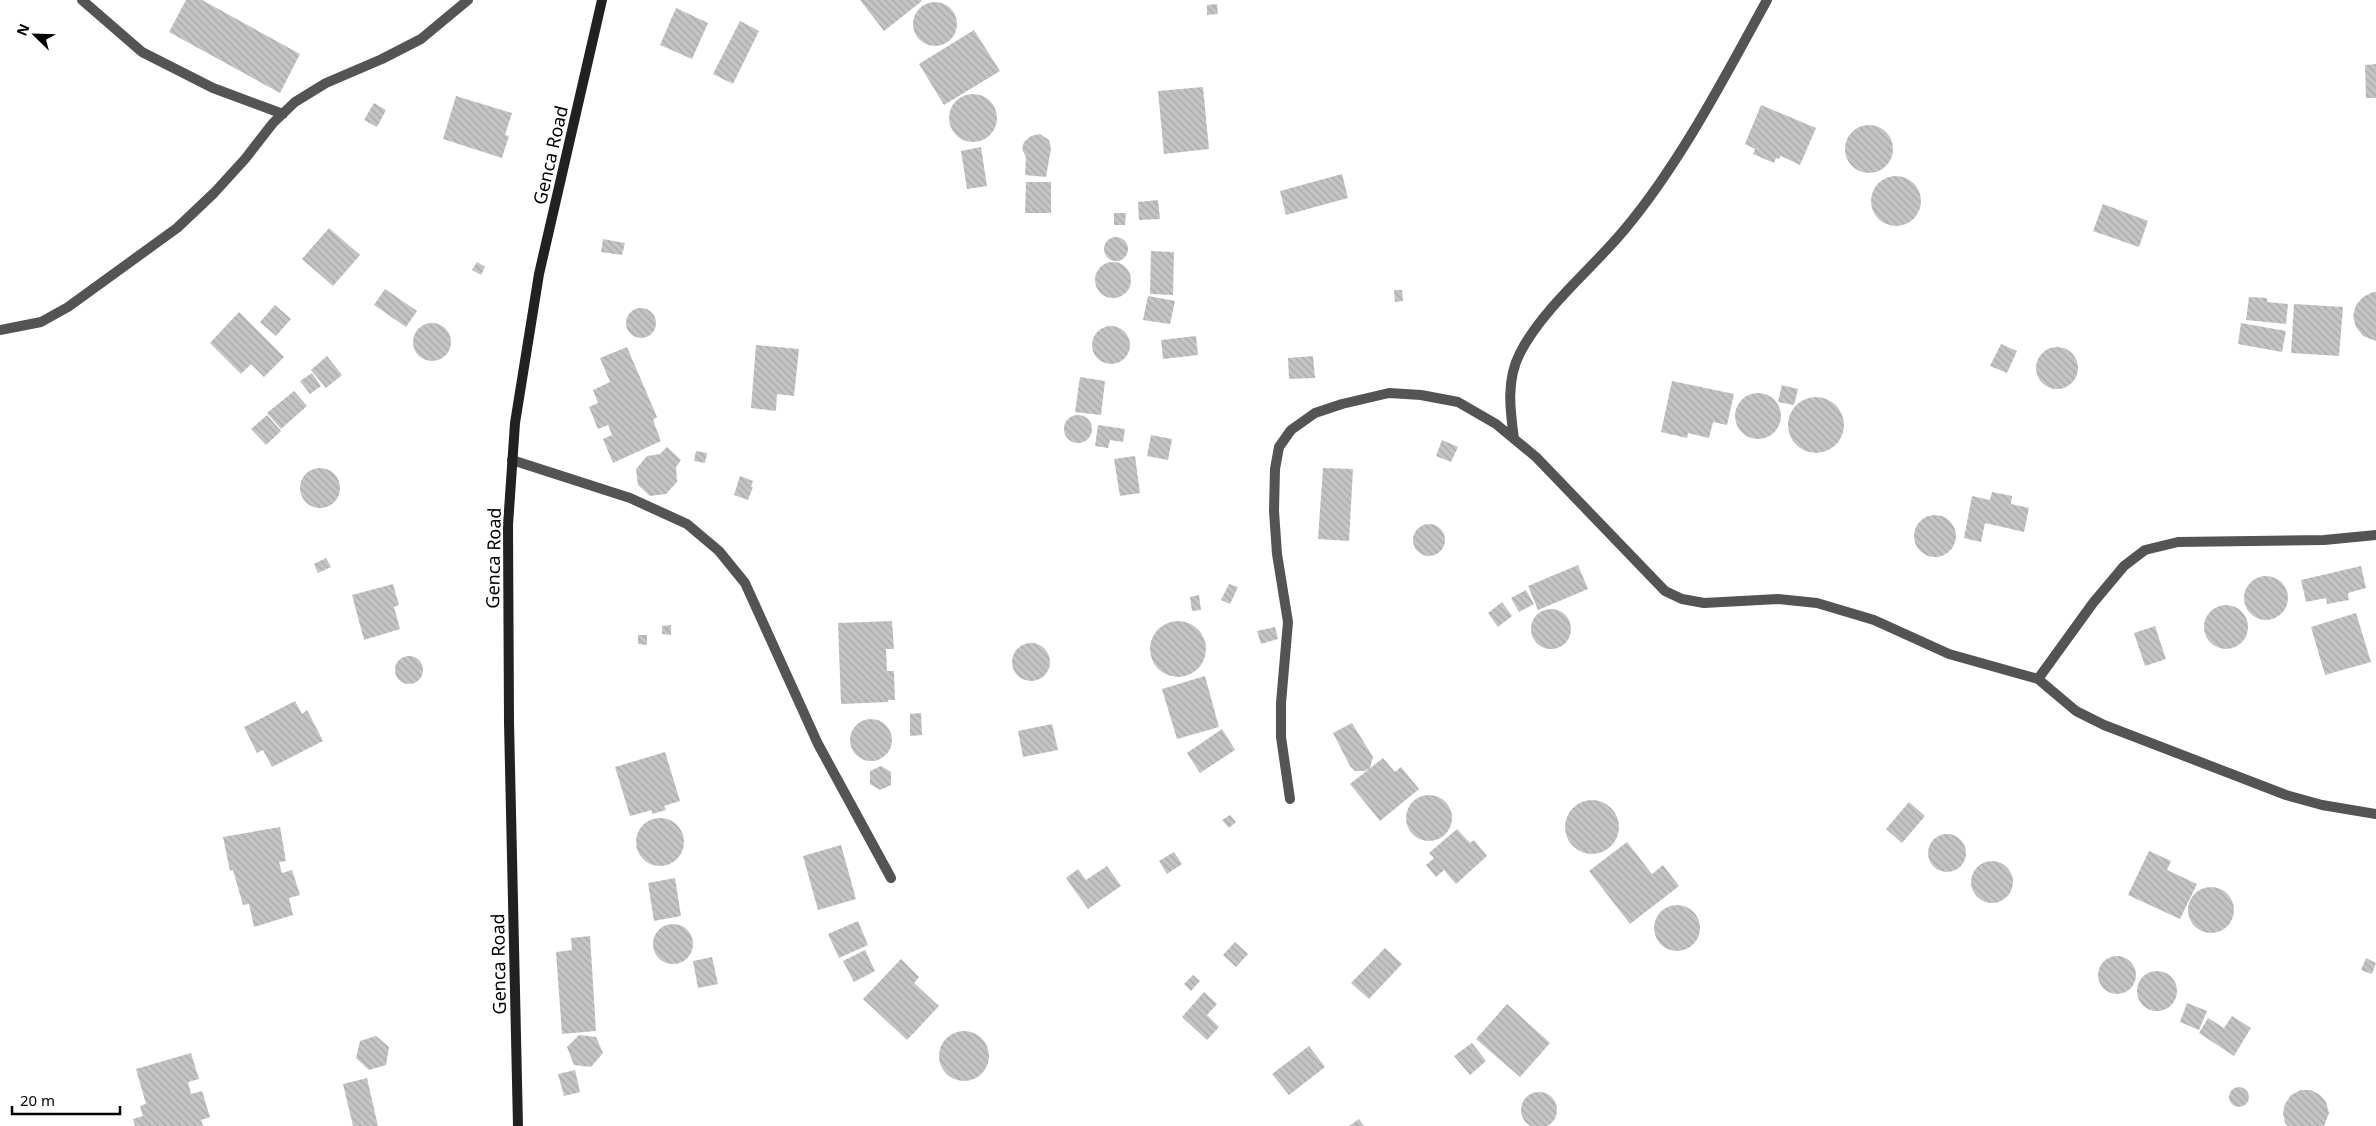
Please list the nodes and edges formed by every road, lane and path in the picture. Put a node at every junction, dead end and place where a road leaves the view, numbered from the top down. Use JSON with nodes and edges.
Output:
{"nodes":[{"id":1,"x":82,"y":0,"type":"edge"},
{"id":2,"x":468,"y":0,"type":"edge"},
{"id":3,"x":602,"y":0,"type":"edge"},
{"id":4,"x":1767,"y":0,"type":"edge"},
{"id":5,"x":283,"y":114,"type":"junction"},
{"id":6,"x":0,"y":330,"type":"edge"},
{"id":7,"x":1514,"y":439,"type":"junction"},
{"id":8,"x":512,"y":460,"type":"junction"},
{"id":9,"x":2376,"y":535,"type":"edge"},
{"id":10,"x":2038,"y":679,"type":"junction"},
{"id":11,"x":1290,"y":799,"type":"dead end"},
{"id":12,"x":2376,"y":814,"type":"edge"},
{"id":13,"x":891,"y":878,"type":"dead end"},
{"id":14,"x":518,"y":1126,"type":"edge"}],
"edges":[{"from":1,"to":5,"type":"street"},
{"from":2,"to":5,"type":"street"},
{"from":3,"to":8,"type":"street","name":"Genca Road"},
{"from":4,"to":7,"type":"street"},
{"from":5,"to":6,"type":"street"},
{"from":7,"to":10,"type":"street"},
{"from":7,"to":11,"type":"street"},
{"from":8,"to":13,"type":"street"},
{"from":8,"to":14,"type":"street","name":"Genca Road"},
{"from":9,"to":10,"type":"street"},
{"from":10,"to":12,"type":"street"}]}
